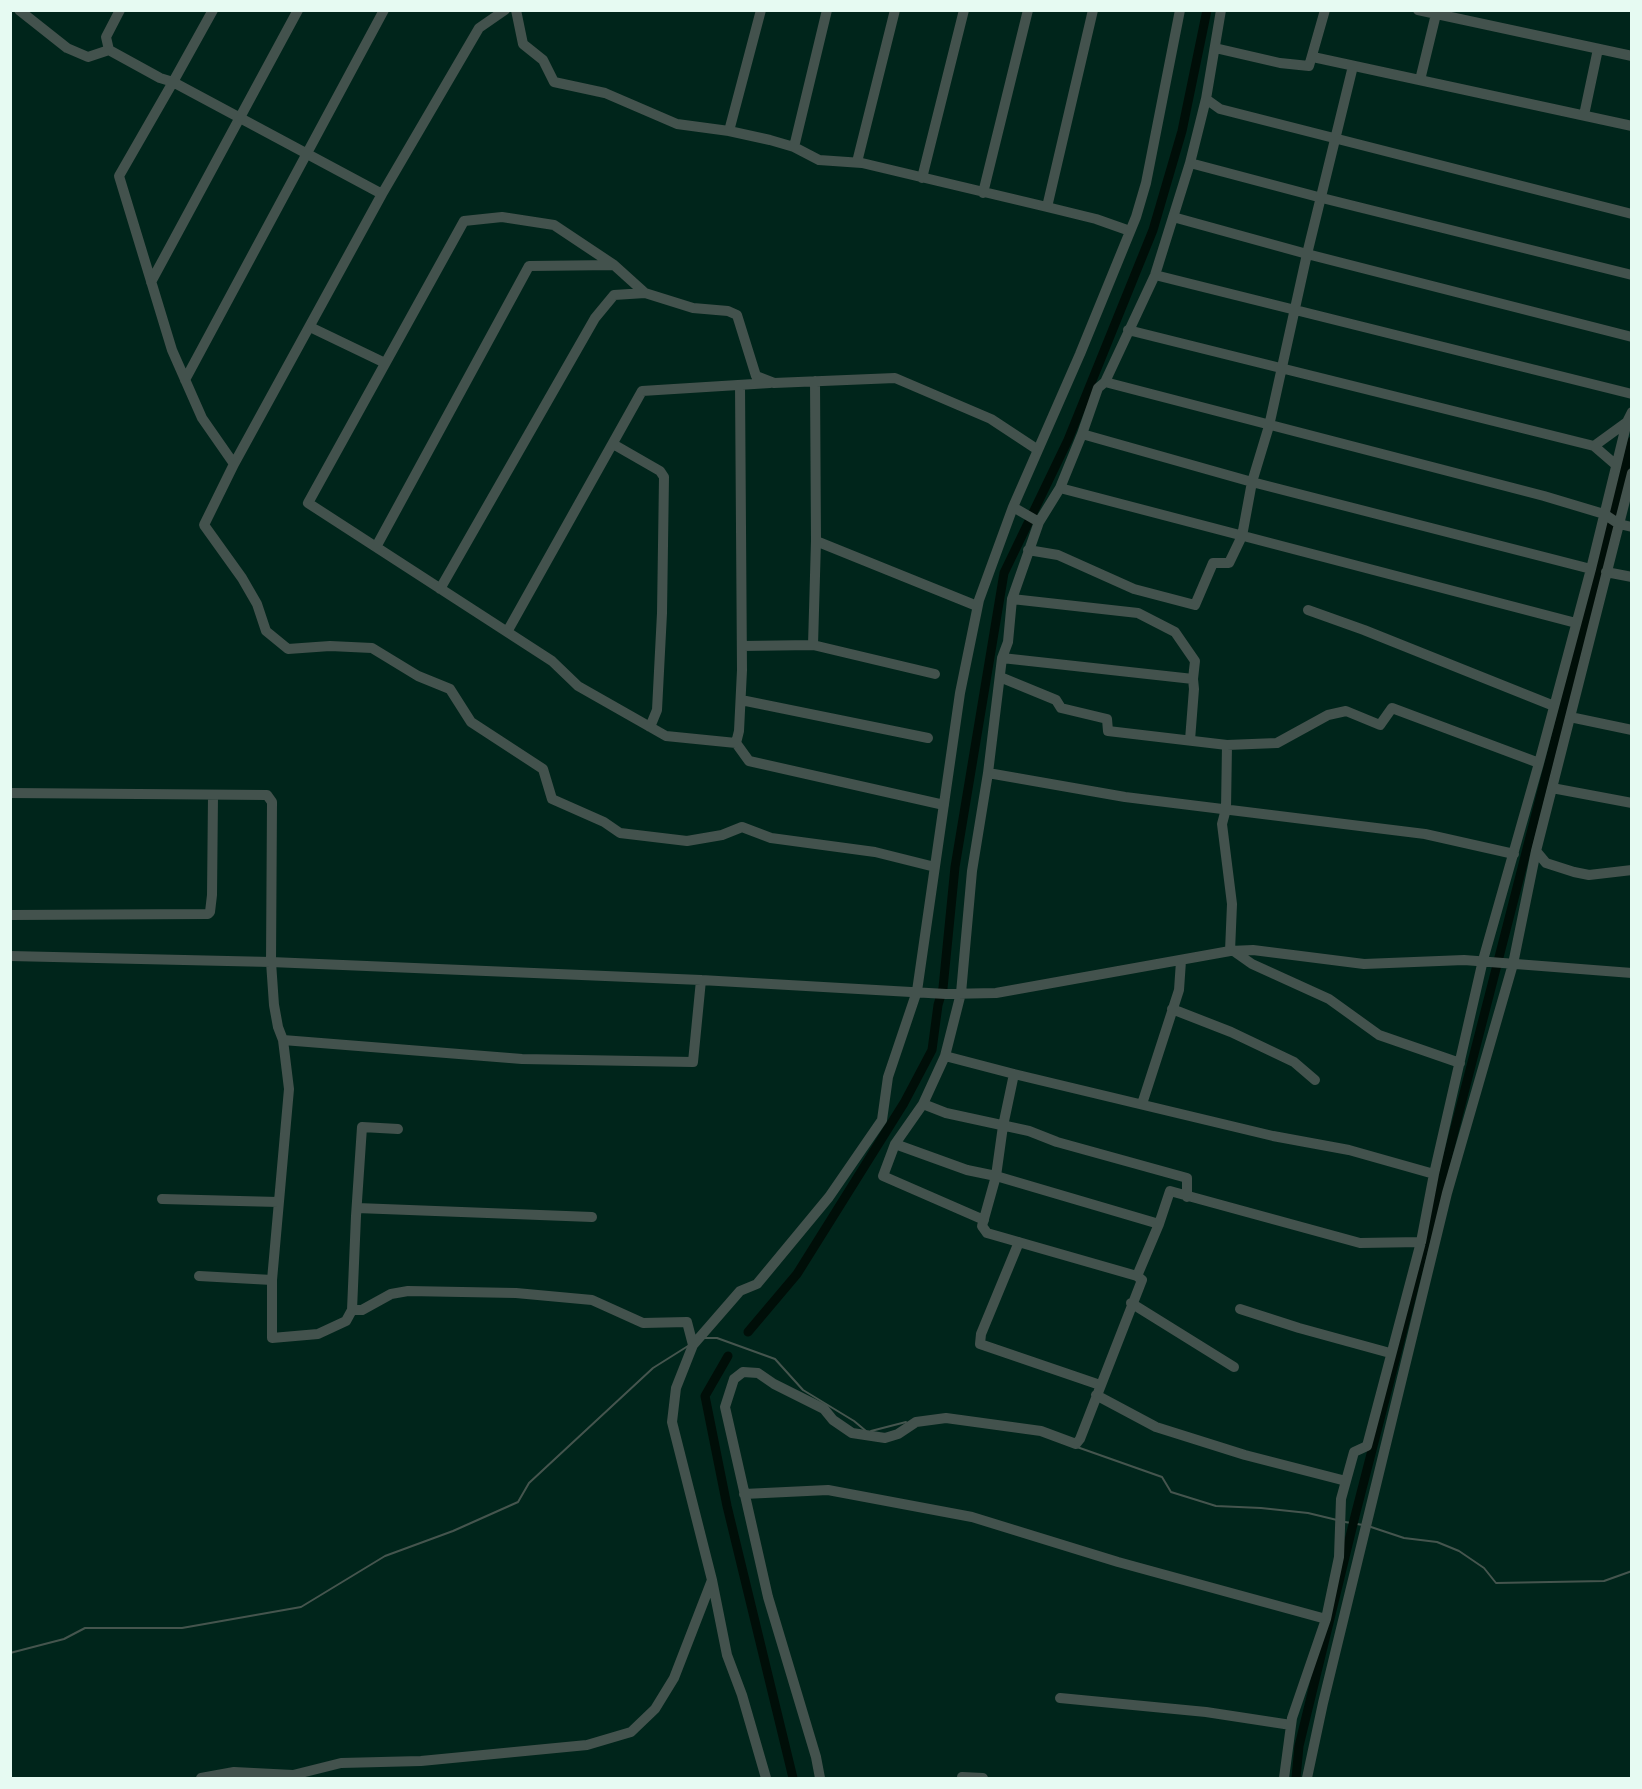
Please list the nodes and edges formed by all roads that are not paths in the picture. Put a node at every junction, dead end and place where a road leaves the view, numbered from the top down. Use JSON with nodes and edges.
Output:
{"nodes":[{"id":1,"x":19,"y":10,"type":"edge"},
{"id":2,"x":120,"y":10,"type":"edge"},
{"id":3,"x":213,"y":10,"type":"edge"},
{"id":4,"x":298,"y":10,"type":"edge"},
{"id":5,"x":384,"y":10,"type":"edge"},
{"id":6,"x":506,"y":10,"type":"edge"},
{"id":7,"x":516,"y":10,"type":"edge"},
{"id":8,"x":761,"y":10,"type":"edge"},
{"id":9,"x":827,"y":10,"type":"edge"},
{"id":10,"x":895,"y":10,"type":"edge"},
{"id":11,"x":964,"y":10,"type":"edge"},
{"id":12,"x":1028,"y":10,"type":"edge"},
{"id":13,"x":1093,"y":10,"type":"edge"},
{"id":14,"x":1180,"y":10,"type":"edge"},
{"id":15,"x":1221,"y":10,"type":"edge"},
{"id":16,"x":1325,"y":10,"type":"edge"},
{"id":17,"x":1418,"y":10,"type":"edge"},
{"id":18,"x":1437,"y":12,"type":"edge"},
{"id":19,"x":1215,"y":48,"type":"junction"},
{"id":20,"x":1598,"y":49,"type":"junction"},
{"id":21,"x":109,"y":50,"type":"junction"},
{"id":22,"x":1632,"y":56,"type":"edge"},
{"id":23,"x":1313,"y":57,"type":"junction"},
{"id":24,"x":1353,"y":66,"type":"junction"},
{"id":25,"x":1420,"y":80,"type":"junction"},
{"id":26,"x":173,"y":82,"type":"junction"},
{"id":27,"x":1206,"y":99,"type":"junction"},
{"id":28,"x":1584,"y":115,"type":"junction"},
{"id":29,"x":240,"y":117,"type":"junction"},
{"id":30,"x":1632,"y":126,"type":"edge"},
{"id":31,"x":729,"y":130,"type":"junction"},
{"id":32,"x":1335,"y":139,"type":"junction"},
{"id":33,"x":794,"y":147,"type":"junction"},
{"id":34,"x":307,"y":154,"type":"junction"},
{"id":35,"x":857,"y":162,"type":"junction"},
{"id":36,"x":1190,"y":162,"type":"junction"},
{"id":37,"x":922,"y":178,"type":"junction"},
{"id":38,"x":983,"y":193,"type":"junction"},
{"id":39,"x":382,"y":194,"type":"junction"},
{"id":40,"x":1322,"y":198,"type":"junction"},
{"id":41,"x":1047,"y":207,"type":"junction"},
{"id":42,"x":1632,"y":213,"type":"edge"},
{"id":43,"x":1173,"y":217,"type":"junction"},
{"id":44,"x":1130,"y":231,"type":"junction"},
{"id":45,"x":1307,"y":254,"type":"junction"},
{"id":46,"x":614,"y":265,"type":"junction"},
{"id":47,"x":1155,"y":275,"type":"junction"},
{"id":48,"x":1632,"y":275,"type":"edge"},
{"id":49,"x":151,"y":282,"type":"junction"},
{"id":50,"x":645,"y":293,"type":"junction"},
{"id":51,"x":1294,"y":311,"type":"junction"},
{"id":52,"x":310,"y":327,"type":"junction"},
{"id":53,"x":1128,"y":330,"type":"junction"},
{"id":54,"x":1632,"y":338,"type":"edge"},
{"id":55,"x":385,"y":363,"type":"junction"},
{"id":56,"x":1282,"y":369,"type":"junction"},
{"id":57,"x":185,"y":380,"type":"junction"},
{"id":58,"x":815,"y":381,"type":"junction"},
{"id":59,"x":1105,"y":382,"type":"junction"},
{"id":60,"x":774,"y":383,"type":"junction"},
{"id":61,"x":740,"y":385,"type":"junction"},
{"id":62,"x":1632,"y":394,"type":"edge"},
{"id":63,"x":1629,"y":417,"type":"edge"},
{"id":64,"x":1269,"y":426,"type":"junction"},
{"id":65,"x":1082,"y":434,"type":"junction"},
{"id":66,"x":613,"y":444,"type":"junction"},
{"id":67,"x":1594,"y":446,"type":"junction"},
{"id":68,"x":1038,"y":450,"type":"junction"},
{"id":69,"x":234,"y":464,"type":"junction"},
{"id":70,"x":1616,"y":465,"type":"junction"},
{"id":71,"x":1632,"y":473,"type":"edge"},
{"id":72,"x":1252,"y":482,"type":"junction"},
{"id":73,"x":1060,"y":488,"type":"junction"},
{"id":74,"x":1013,"y":507,"type":"junction"},
{"id":75,"x":1604,"y":514,"type":"junction"},
{"id":76,"x":1039,"y":522,"type":"junction"},
{"id":77,"x":1619,"y":524,"type":"junction"},
{"id":78,"x":1632,"y":527,"type":"edge"},
{"id":79,"x":1242,"y":536,"type":"junction"},
{"id":80,"x":816,"y":541,"type":"junction"},
{"id":81,"x":376,"y":547,"type":"junction"},
{"id":82,"x":1028,"y":550,"type":"junction"},
{"id":83,"x":1591,"y":569,"type":"junction"},
{"id":84,"x":1606,"y":572,"type":"junction"},
{"id":85,"x":1632,"y":577,"type":"edge"},
{"id":86,"x":440,"y":589,"type":"junction"},
{"id":87,"x":1012,"y":599,"type":"junction"},
{"id":88,"x":977,"y":606,"type":"junction"},
{"id":89,"x":1308,"y":610,"type":"dead end"},
{"id":90,"x":1576,"y":623,"type":"junction"},
{"id":91,"x":507,"y":632,"type":"junction"},
{"id":92,"x":742,"y":645,"type":"junction"},
{"id":93,"x":813,"y":645,"type":"junction"},
{"id":94,"x":1002,"y":658,"type":"junction"},
{"id":95,"x":935,"y":674,"type":"dead end"},
{"id":96,"x":1000,"y":677,"type":"junction"},
{"id":97,"x":1193,"y":679,"type":"junction"},
{"id":98,"x":741,"y":700,"type":"junction"},
{"id":99,"x":1554,"y":706,"type":"junction"},
{"id":100,"x":1570,"y":717,"type":"junction"},
{"id":101,"x":650,"y":727,"type":"junction"},
{"id":102,"x":1632,"y":730,"type":"edge"},
{"id":103,"x":928,"y":738,"type":"dead end"},
{"id":104,"x":1190,"y":740,"type":"junction"},
{"id":105,"x":736,"y":743,"type":"junction"},
{"id":106,"x":1227,"y":745,"type":"junction"},
{"id":107,"x":1539,"y":763,"type":"junction"},
{"id":108,"x":988,"y":773,"type":"junction"},
{"id":109,"x":1552,"y":788,"type":"junction"},
{"id":110,"x":10,"y":793,"type":"edge"},
{"id":111,"x":213,"y":796,"type":"junction"},
{"id":112,"x":1632,"y":803,"type":"edge"},
{"id":113,"x":944,"y":805,"type":"junction"},
{"id":114,"x":1226,"y":809,"type":"junction"},
{"id":115,"x":1536,"y":851,"type":"junction"},
{"id":116,"x":1514,"y":854,"type":"junction"},
{"id":117,"x":935,"y":867,"type":"junction"},
{"id":118,"x":1632,"y":870,"type":"edge"},
{"id":119,"x":10,"y":915,"type":"edge"},
{"id":120,"x":1233,"y":952,"type":"junction"},
{"id":121,"x":10,"y":956,"type":"edge"},
{"id":122,"x":1485,"y":961,"type":"junction"},
{"id":123,"x":271,"y":962,"type":"junction"},
{"id":124,"x":1181,"y":962,"type":"junction"},
{"id":125,"x":1508,"y":963,"type":"junction"},
{"id":126,"x":1632,"y":973,"type":"edge"},
{"id":127,"x":701,"y":980,"type":"junction"},
{"id":128,"x":922,"y":991,"type":"junction"},
{"id":129,"x":961,"y":993,"type":"junction"},
{"id":130,"x":1172,"y":1010,"type":"junction"},
{"id":131,"x":283,"y":1040,"type":"junction"},
{"id":132,"x":945,"y":1056,"type":"junction"},
{"id":133,"x":1460,"y":1063,"type":"junction"},
{"id":134,"x":1014,"y":1074,"type":"junction"},
{"id":135,"x":1315,"y":1080,"type":"dead end"},
{"id":136,"x":923,"y":1104,"type":"junction"},
{"id":137,"x":1142,"y":1104,"type":"junction"},
{"id":138,"x":1003,"y":1126,"type":"junction"},
{"id":139,"x":398,"y":1129,"type":"dead end"},
{"id":140,"x":895,"y":1144,"type":"junction"},
{"id":141,"x":1434,"y":1174,"type":"junction"},
{"id":142,"x":996,"y":1176,"type":"junction"},
{"id":143,"x":1187,"y":1197,"type":"junction"},
{"id":144,"x":162,"y":1199,"type":"dead end"},
{"id":145,"x":278,"y":1202,"type":"junction"},
{"id":146,"x":357,"y":1208,"type":"junction"},
{"id":147,"x":592,"y":1217,"type":"dead end"},
{"id":148,"x":984,"y":1220,"type":"junction"},
{"id":149,"x":1159,"y":1224,"type":"junction"},
{"id":150,"x":1019,"y":1242,"type":"junction"},
{"id":151,"x":1421,"y":1242,"type":"junction"},
{"id":152,"x":199,"y":1276,"type":"dead end"},
{"id":153,"x":1137,"y":1276,"type":"junction"},
{"id":154,"x":272,"y":1280,"type":"junction"},
{"id":155,"x":1131,"y":1303,"type":"junction"},
{"id":156,"x":1240,"y":1309,"type":"dead end"},
{"id":157,"x":352,"y":1310,"type":"junction"},
{"id":158,"x":693,"y":1345,"type":"junction"},
{"id":159,"x":1390,"y":1353,"type":"junction"},
{"id":160,"x":1234,"y":1367,"type":"dead end"},
{"id":161,"x":1098,"y":1390,"type":"junction"},
{"id":162,"x":1346,"y":1481,"type":"junction"},
{"id":163,"x":744,"y":1494,"type":"junction"},
{"id":164,"x":712,"y":1580,"type":"junction"},
{"id":165,"x":1326,"y":1618,"type":"junction"},
{"id":166,"x":1060,"y":1698,"type":"dead end"},
{"id":167,"x":1291,"y":1725,"type":"junction"},
{"id":168,"x":962,"y":1777,"type":"dead end"},
{"id":169,"x":201,"y":1779,"type":"edge"},
{"id":170,"x":766,"y":1779,"type":"edge"},
{"id":171,"x":820,"y":1779,"type":"edge"},
{"id":172,"x":983,"y":1779,"type":"edge"},
{"id":173,"x":1284,"y":1779,"type":"edge"},
{"id":174,"x":1307,"y":1779,"type":"edge"}],
"edges":[{"from":1,"to":21,"type":"street"},
{"from":2,"to":21,"type":"street"},
{"from":3,"to":26,"type":"street"},
{"from":4,"to":29,"type":"street"},
{"from":5,"to":34,"type":"street"},
{"from":6,"to":39,"type":"street"},
{"from":7,"to":31,"type":"street"},
{"from":8,"to":31,"type":"street"},
{"from":9,"to":33,"type":"street"},
{"from":10,"to":35,"type":"street"},
{"from":11,"to":37,"type":"street"},
{"from":12,"to":38,"type":"street"},
{"from":13,"to":41,"type":"street"},
{"from":14,"to":44,"type":"street"},
{"from":15,"to":19,"type":"street"},
{"from":16,"to":23,"type":"street"},
{"from":17,"to":18,"type":"street"},
{"from":18,"to":20,"type":"street"},
{"from":18,"to":25,"type":"street"},
{"from":19,"to":23,"type":"street"},
{"from":19,"to":27,"type":"street"},
{"from":20,"to":22,"type":"street"},
{"from":20,"to":28,"type":"street"},
{"from":21,"to":26,"type":"street"},
{"from":23,"to":24,"type":"street"},
{"from":24,"to":25,"type":"street"},
{"from":24,"to":32,"type":"street"},
{"from":25,"to":28,"type":"street"},
{"from":26,"to":29,"type":"street"},
{"from":26,"to":49,"type":"street"},
{"from":27,"to":32,"type":"street"},
{"from":27,"to":36,"type":"street"},
{"from":28,"to":30,"type":"street"},
{"from":29,"to":34,"type":"street"},
{"from":29,"to":49,"type":"street"},
{"from":31,"to":33,"type":"street"},
{"from":32,"to":40,"type":"street"},
{"from":32,"to":42,"type":"street"},
{"from":33,"to":35,"type":"street"},
{"from":34,"to":39,"type":"street"},
{"from":34,"to":57,"type":"street"},
{"from":35,"to":37,"type":"street"},
{"from":36,"to":40,"type":"street"},
{"from":36,"to":43,"type":"street"},
{"from":37,"to":38,"type":"street"},
{"from":38,"to":41,"type":"street"},
{"from":39,"to":52,"type":"street"},
{"from":40,"to":45,"type":"street"},
{"from":40,"to":48,"type":"street"},
{"from":41,"to":44,"type":"street"},
{"from":43,"to":45,"type":"street"},
{"from":43,"to":47,"type":"street"},
{"from":44,"to":68,"type":"street"},
{"from":45,"to":51,"type":"street"},
{"from":45,"to":54,"type":"street"},
{"from":46,"to":50,"type":"street"},
{"from":46,"to":55,"type":"street"},
{"from":46,"to":81,"type":"street"},
{"from":47,"to":51,"type":"street"},
{"from":47,"to":53,"type":"street"},
{"from":49,"to":57,"type":"street"},
{"from":50,"to":60,"type":"street"},
{"from":50,"to":86,"type":"street"},
{"from":51,"to":56,"type":"street"},
{"from":51,"to":62,"type":"street"},
{"from":52,"to":55,"type":"street"},
{"from":52,"to":69,"type":"street"},
{"from":53,"to":56,"type":"street"},
{"from":53,"to":59,"type":"street"},
{"from":55,"to":81,"type":"street"},
{"from":56,"to":64,"type":"street"},
{"from":56,"to":67,"type":"street"},
{"from":57,"to":69,"type":"street"},
{"from":58,"to":60,"type":"street"},
{"from":58,"to":68,"type":"street"},
{"from":58,"to":80,"type":"street"},
{"from":59,"to":64,"type":"street"},
{"from":59,"to":65,"type":"street"},
{"from":60,"to":61,"type":"street"},
{"from":61,"to":66,"type":"street"},
{"from":61,"to":92,"type":"street"},
{"from":63,"to":67,"type":"street"},
{"from":63,"to":70,"type":"street"},
{"from":64,"to":72,"type":"street"},
{"from":64,"to":75,"type":"street"},
{"from":65,"to":72,"type":"street"},
{"from":65,"to":73,"type":"street"},
{"from":66,"to":91,"type":"street"},
{"from":66,"to":101,"type":"street"},
{"from":67,"to":70,"type":"street"},
{"from":68,"to":74,"type":"street"},
{"from":69,"to":117,"type":"street"},
{"from":70,"to":75,"type":"street"},
{"from":71,"to":77,"type":"street"},
{"from":72,"to":79,"type":"street"},
{"from":72,"to":83,"type":"street"},
{"from":73,"to":76,"type":"street"},
{"from":73,"to":79,"type":"street"},
{"from":74,"to":76,"type":"street"},
{"from":74,"to":88,"type":"street"},
{"from":75,"to":77,"type":"street"},
{"from":75,"to":83,"type":"street"},
{"from":76,"to":82,"type":"street"},
{"from":77,"to":78,"type":"street"},
{"from":77,"to":84,"type":"street"},
{"from":79,"to":82,"type":"street"},
{"from":79,"to":90,"type":"street"},
{"from":80,"to":88,"type":"street"},
{"from":80,"to":93,"type":"street"},
{"from":81,"to":86,"type":"street"},
{"from":82,"to":87,"type":"street"},
{"from":83,"to":90,"type":"street"},
{"from":84,"to":85,"type":"street"},
{"from":84,"to":100,"type":"street"},
{"from":86,"to":91,"type":"street"},
{"from":87,"to":94,"type":"street"},
{"from":87,"to":97,"type":"street"},
{"from":88,"to":113,"type":"street"},
{"from":89,"to":99,"type":"street"},
{"from":90,"to":99,"type":"street"},
{"from":91,"to":101,"type":"street"},
{"from":92,"to":93,"type":"street"},
{"from":92,"to":98,"type":"street"},
{"from":93,"to":95,"type":"street"},
{"from":94,"to":96,"type":"street"},
{"from":94,"to":97,"type":"street"},
{"from":96,"to":104,"type":"street"},
{"from":96,"to":108,"type":"street"},
{"from":97,"to":104,"type":"street"},
{"from":98,"to":103,"type":"street"},
{"from":98,"to":105,"type":"street"},
{"from":99,"to":107,"type":"street"},
{"from":100,"to":102,"type":"street"},
{"from":100,"to":109,"type":"street"},
{"from":101,"to":105,"type":"street"},
{"from":104,"to":106,"type":"street"},
{"from":105,"to":113,"type":"street"},
{"from":106,"to":107,"type":"street"},
{"from":106,"to":114,"type":"street"},
{"from":107,"to":116,"type":"street"},
{"from":108,"to":114,"type":"street"},
{"from":108,"to":129,"type":"street"},
{"from":109,"to":112,"type":"street"},
{"from":109,"to":115,"type":"street"},
{"from":110,"to":111,"type":"street"},
{"from":111,"to":119,"type":"street"},
{"from":111,"to":123,"type":"street"},
{"from":113,"to":117,"type":"street"},
{"from":114,"to":116,"type":"street"},
{"from":114,"to":120,"type":"street"},
{"from":115,"to":118,"type":"street"},
{"from":115,"to":125,"type":"street"},
{"from":116,"to":122,"type":"street"},
{"from":117,"to":128,"type":"street"},
{"from":120,"to":122,"type":"street"},
{"from":120,"to":124,"type":"street"},
{"from":120,"to":133,"type":"street"},
{"from":121,"to":123,"type":"street"},
{"from":122,"to":125,"type":"street"},
{"from":122,"to":133,"type":"street"},
{"from":123,"to":127,"type":"street"},
{"from":123,"to":131,"type":"street"},
{"from":124,"to":129,"type":"street"},
{"from":124,"to":130,"type":"street"},
{"from":125,"to":126,"type":"street"},
{"from":125,"to":174,"type":"street"},
{"from":127,"to":128,"type":"street"},
{"from":127,"to":131,"type":"street"},
{"from":128,"to":129,"type":"street"},
{"from":128,"to":158,"type":"street"},
{"from":129,"to":132,"type":"street"},
{"from":130,"to":135,"type":"street"},
{"from":130,"to":137,"type":"street"},
{"from":131,"to":145,"type":"street"},
{"from":132,"to":134,"type":"street"},
{"from":132,"to":136,"type":"street"},
{"from":133,"to":141,"type":"street"},
{"from":134,"to":137,"type":"street"},
{"from":134,"to":138,"type":"street"},
{"from":136,"to":138,"type":"street"},
{"from":136,"to":140,"type":"street"},
{"from":137,"to":141,"type":"street"},
{"from":138,"to":142,"type":"street"},
{"from":138,"to":143,"type":"street"},
{"from":139,"to":146,"type":"street"},
{"from":140,"to":142,"type":"street"},
{"from":140,"to":148,"type":"street"},
{"from":141,"to":151,"type":"street"},
{"from":142,"to":148,"type":"street"},
{"from":142,"to":149,"type":"street"},
{"from":143,"to":149,"type":"street"},
{"from":143,"to":151,"type":"street"},
{"from":144,"to":145,"type":"street"},
{"from":145,"to":154,"type":"street"},
{"from":146,"to":147,"type":"street"},
{"from":146,"to":157,"type":"street"},
{"from":148,"to":150,"type":"street"},
{"from":149,"to":153,"type":"street"},
{"from":150,"to":153,"type":"street"},
{"from":150,"to":161,"type":"street"},
{"from":151,"to":159,"type":"street"},
{"from":152,"to":154,"type":"street"},
{"from":153,"to":155,"type":"street"},
{"from":154,"to":157,"type":"street"},
{"from":155,"to":160,"type":"street"},
{"from":155,"to":161,"type":"street"},
{"from":156,"to":159,"type":"street"},
{"from":157,"to":158,"type":"street"},
{"from":158,"to":164,"type":"street"},
{"from":159,"to":162,"type":"street"},
{"from":161,"to":162,"type":"street"},
{"from":161,"to":163,"type":"street"},
{"from":162,"to":165,"type":"street"},
{"from":163,"to":165,"type":"street"},
{"from":163,"to":171,"type":"street"},
{"from":164,"to":169,"type":"street"},
{"from":164,"to":170,"type":"street"},
{"from":165,"to":167,"type":"street"},
{"from":166,"to":167,"type":"street"},
{"from":167,"to":173,"type":"street"},
{"from":168,"to":172,"type":"street"}]}
